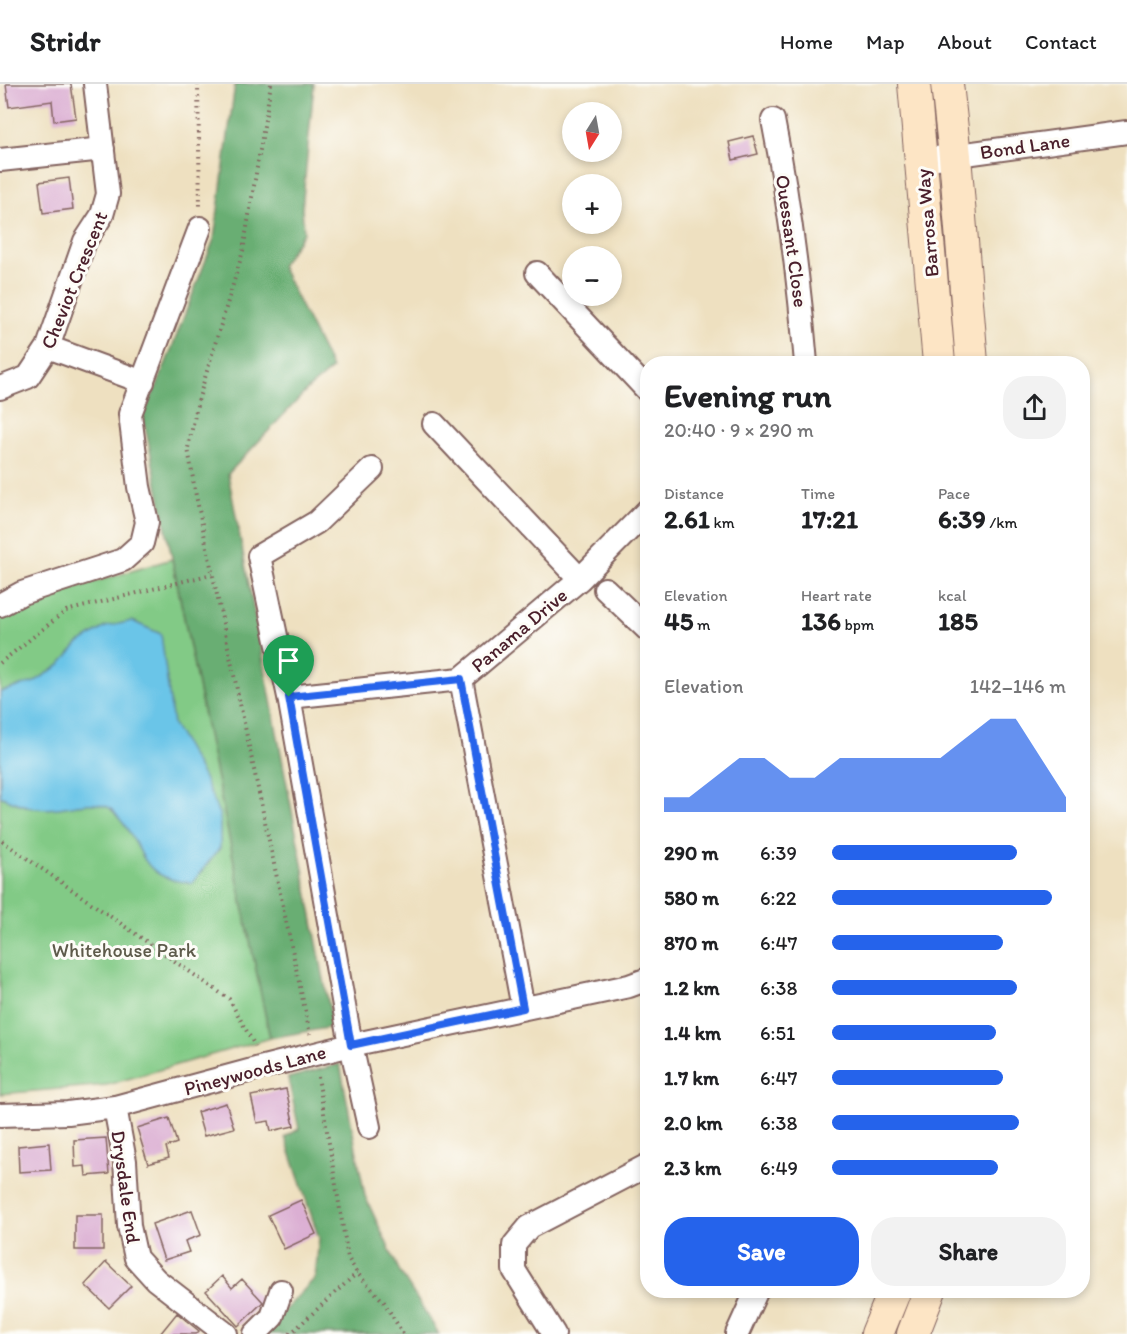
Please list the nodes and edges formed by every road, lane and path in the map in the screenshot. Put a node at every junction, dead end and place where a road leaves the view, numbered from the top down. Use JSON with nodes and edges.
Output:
{"nodes":[{"id":1,"x":95,"y":84,"type":"edge"},
{"id":2,"x":198,"y":84,"type":"edge"},
{"id":3,"x":914,"y":84,"type":"edge"},
{"id":4,"x":947,"y":84,"type":"edge"},
{"id":5,"x":773,"y":120,"type":"dead end"},
{"id":6,"x":1127,"y":132,"type":"edge"},
{"id":7,"x":103,"y":149,"type":"junction"},
{"id":8,"x":955,"y":156,"type":"junction"},
{"id":9,"x":0,"y":160,"type":"edge"},
{"id":10,"x":922,"y":160,"type":"junction"},
{"id":11,"x":200,"y":228,"type":"joint"},
{"id":12,"x":537,"y":273,"type":"dead end"},
{"id":13,"x":48,"y":347,"type":"junction"},
{"id":14,"x":805,"y":356,"type":"edge"},
{"id":15,"x":934,"y":356,"type":"edge"},
{"id":16,"x":971,"y":356,"type":"edge"},
{"id":17,"x":143,"y":381,"type":"junction"},
{"id":18,"x":640,"y":382,"type":"edge"},
{"id":19,"x":0,"y":388,"type":"edge"},
{"id":20,"x":434,"y":424,"type":"dead end"},
{"id":21,"x":372,"y":469,"type":"dead end"},
{"id":22,"x":640,"y":518,"type":"edge"},
{"id":23,"x":212,"y":574,"type":"dead end"},
{"id":24,"x":580,"y":579,"type":"junction"},
{"id":25,"x":605,"y":589,"type":"dead end"},
{"id":26,"x":0,"y":604,"type":"edge"},
{"id":27,"x":640,"y":622,"type":"edge"},
{"id":28,"x":0,"y":663,"type":"edge"},
{"id":29,"x":461,"y":679,"type":"junction"},
{"id":30,"x":289,"y":697,"type":"junction"},
{"id":31,"x":2,"y":841,"type":"dead end"},
{"id":32,"x":640,"y":982,"type":"edge"},
{"id":33,"x":523,"y":1008,"type":"junction"},
{"id":34,"x":351,"y":1045,"type":"junction"},
{"id":35,"x":262,"y":1066,"type":"junction"},
{"id":36,"x":115,"y":1107,"type":"junction"},
{"id":37,"x":0,"y":1115,"type":"edge"},
{"id":38,"x":369,"y":1128,"type":"dead end"},
{"id":39,"x":640,"y":1169,"type":"edge"},
{"id":40,"x":357,"y":1273,"type":"dead end"},
{"id":41,"x":371,"y":1288,"type":"dead end"},
{"id":42,"x":281,"y":1291,"type":"dead end"},
{"id":43,"x":754,"y":1298,"type":"edge"},
{"id":44,"x":892,"y":1298,"type":"edge"},
{"id":45,"x":927,"y":1298,"type":"edge"},
{"id":46,"x":226,"y":1334,"type":"edge"},
{"id":47,"x":255,"y":1334,"type":"edge"},
{"id":48,"x":290,"y":1334,"type":"edge"},
{"id":49,"x":403,"y":1334,"type":"edge"},
{"id":50,"x":554,"y":1334,"type":"edge"},
{"id":51,"x":737,"y":1334,"type":"edge"},
{"id":52,"x":877,"y":1334,"type":"edge"},
{"id":53,"x":913,"y":1334,"type":"edge"}],
"edges":[{"from":1,"to":7,"type":"street","name":"Cheviot Crescent"},
{"from":2,"to":11,"type":"path"},
{"from":3,"to":10,"type":"street","name":"Barrosa Way"},
{"from":4,"to":8,"type":"street","name":"Barrosa Way"},
{"from":5,"to":14,"type":"street","name":"Ouessant Close"},
{"from":6,"to":8,"type":"street","name":"Bond Lane"},
{"from":7,"to":9,"type":"street"},
{"from":7,"to":13,"type":"street","name":"Cheviot Crescent"},
{"from":8,"to":10,"type":"street","name":"Bond Lane"},
{"from":8,"to":16,"type":"street","name":"Barrosa Way"},
{"from":10,"to":15,"type":"street","name":"Barrosa Way"},
{"from":11,"to":17,"type":"street"},
{"from":12,"to":18,"type":"street"},
{"from":13,"to":17,"type":"street"},
{"from":13,"to":19,"type":"street","name":"Cheviot Crescent"},
{"from":17,"to":26,"type":"street"},
{"from":20,"to":24,"type":"street"},
{"from":21,"to":30,"type":"street"},
{"from":22,"to":24,"type":"street","name":"Panama Drive"},
{"from":23,"to":28,"type":"path"},
{"from":24,"to":29,"type":"street","name":"Panama Drive"},
{"from":25,"to":27,"type":"street"},
{"from":29,"to":30,"type":"street","name":"Panama Drive"},
{"from":29,"to":33,"type":"street"},
{"from":30,"to":34,"type":"street"},
{"from":31,"to":35,"type":"path"},
{"from":32,"to":33,"type":"street","name":"Pineywoods Lane"},
{"from":33,"to":34,"type":"street","name":"Pineywoods Lane"},
{"from":34,"to":35,"type":"street","name":"Pineywoods Lane"},
{"from":34,"to":38,"type":"street"},
{"from":35,"to":36,"type":"street","name":"Pineywoods Lane"},
{"from":36,"to":37,"type":"street","name":"Pineywoods Lane"},
{"from":36,"to":46,"type":"street","name":"Drysdale End"},
{"from":39,"to":50,"type":"street"},
{"from":40,"to":48,"type":"path"},
{"from":41,"to":49,"type":"path"},
{"from":42,"to":47,"type":"street"},
{"from":43,"to":51,"type":"street"},
{"from":44,"to":52,"type":"street"},
{"from":45,"to":53,"type":"street"}]}
